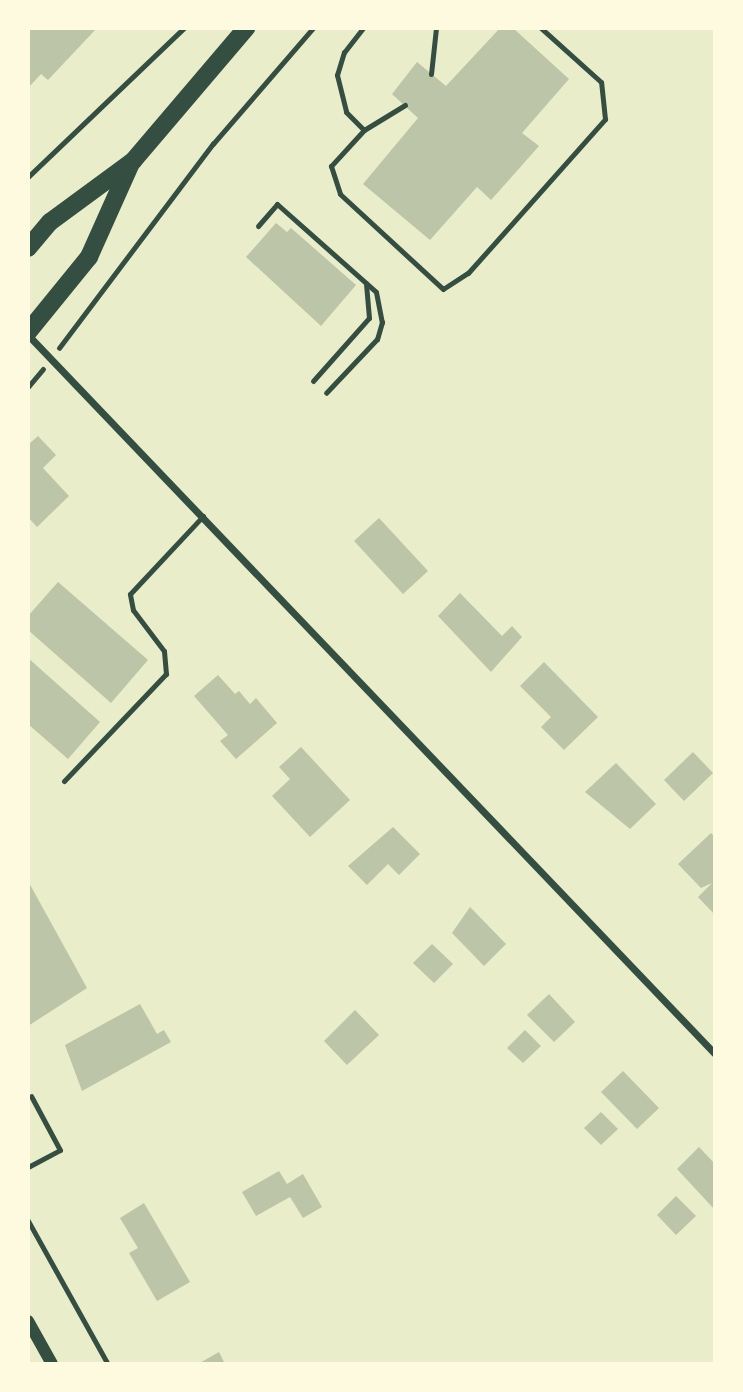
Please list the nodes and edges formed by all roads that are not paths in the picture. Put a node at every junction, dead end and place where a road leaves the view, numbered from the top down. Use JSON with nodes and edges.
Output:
{"nodes":[{"id":1,"x":246,"y":28,"type":"edge"},
{"id":2,"x":436,"y":28,"type":"edge"},
{"id":3,"x":541,"y":28,"type":"edge"},
{"id":4,"x":361,"y":29,"type":"edge"},
{"id":5,"x":431,"y":74,"type":"dead end"},
{"id":6,"x":405,"y":105,"type":"dead end"},
{"id":7,"x":364,"y":130,"type":"junction"},
{"id":8,"x":132,"y":160,"type":"junction"},
{"id":9,"x":258,"y":226,"type":"dead end"},
{"id":10,"x":28,"y":248,"type":"edge"},
{"id":11,"x":363,"y":277,"type":"junction"},
{"id":12,"x":28,"y":334,"type":"edge"},
{"id":13,"x":313,"y":381,"type":"dead end"},
{"id":14,"x":326,"y":393,"type":"dead end"},
{"id":15,"x":203,"y":516,"type":"junction"},
{"id":16,"x":64,"y":781,"type":"dead end"},
{"id":17,"x":715,"y":1054,"type":"edge"},
{"id":18,"x":32,"y":1096,"type":"dead end"},
{"id":19,"x":28,"y":1167,"type":"edge"},
{"id":20,"x":28,"y":1321,"type":"edge"},
{"id":21,"x":52,"y":1364,"type":"edge"}],
"edges":[{"from":1,"to":8,"type":"main road"},
{"from":2,"to":5,"type":"lane"},
{"from":3,"to":7,"type":"lane"},
{"from":4,"to":7,"type":"lane"},
{"from":6,"to":7,"type":"lane"},
{"from":8,"to":10,"type":"main road"},
{"from":8,"to":12,"type":"main road"},
{"from":9,"to":11,"type":"lane"},
{"from":11,"to":13,"type":"lane"},
{"from":11,"to":14,"type":"lane"},
{"from":12,"to":15,"type":"street"},
{"from":15,"to":16,"type":"lane"},
{"from":15,"to":17,"type":"street"},
{"from":18,"to":19,"type":"lane"},
{"from":20,"to":21,"type":"street"}]}
